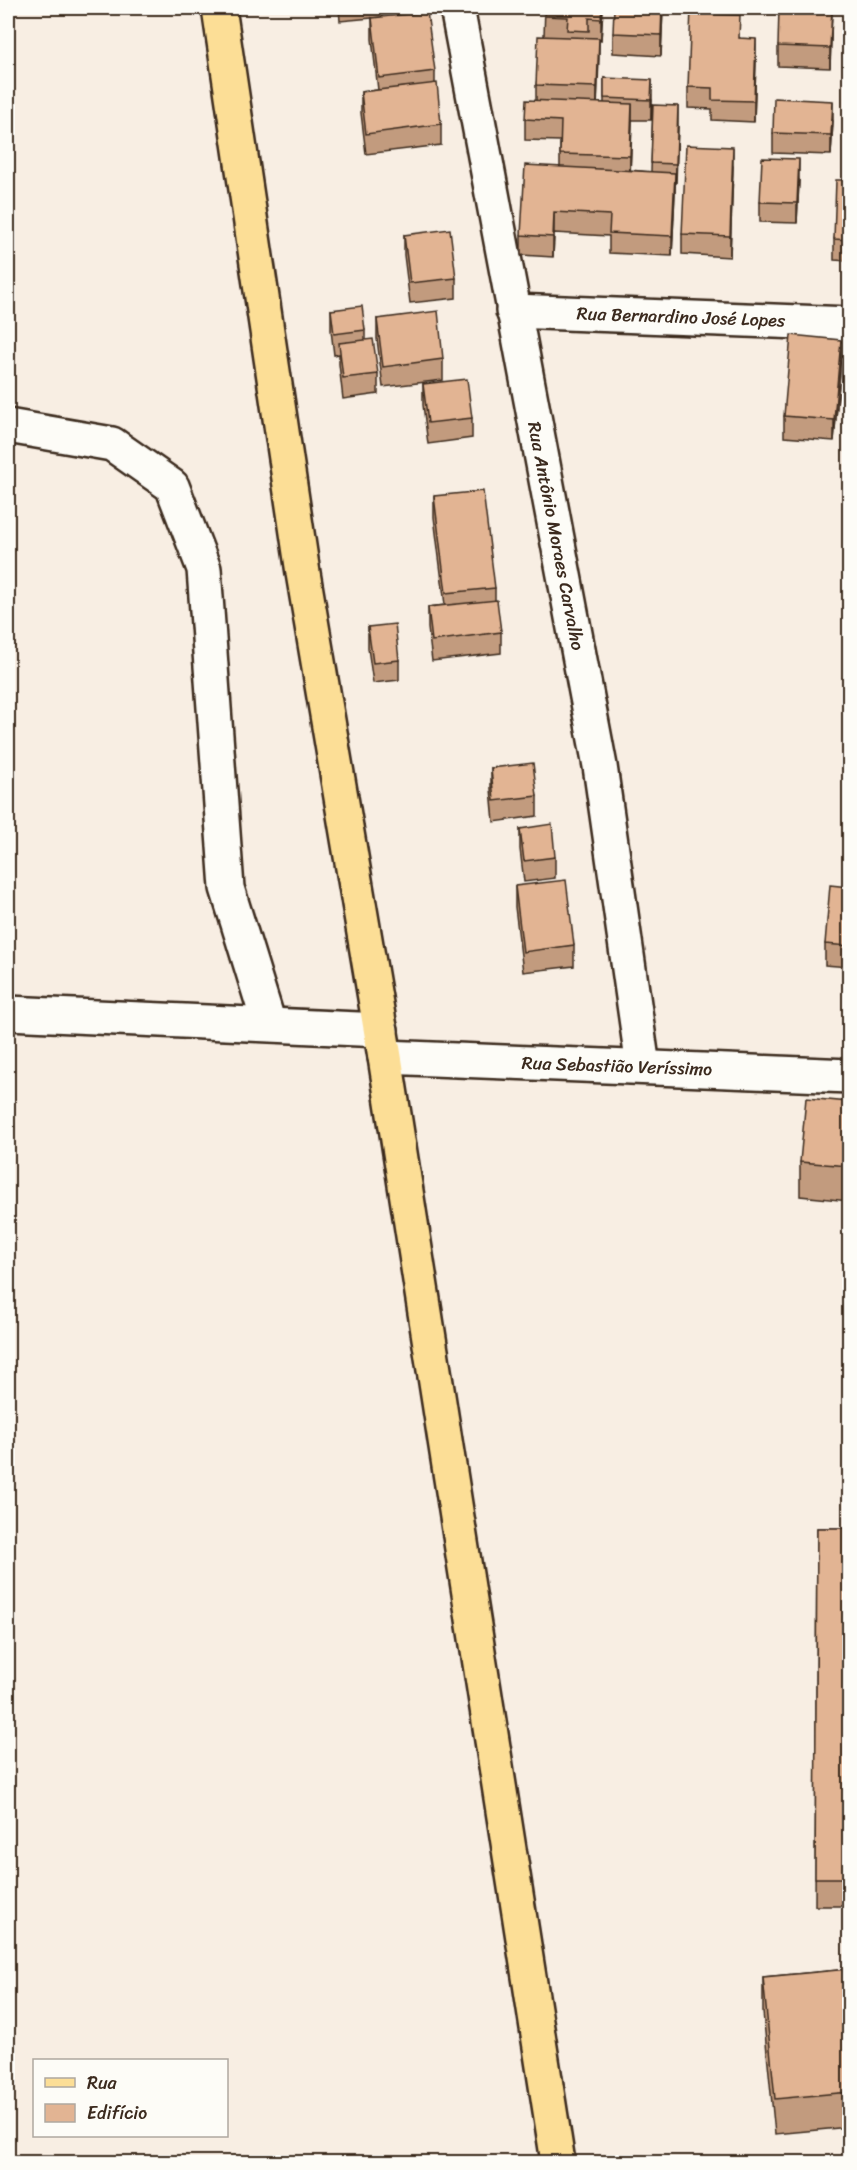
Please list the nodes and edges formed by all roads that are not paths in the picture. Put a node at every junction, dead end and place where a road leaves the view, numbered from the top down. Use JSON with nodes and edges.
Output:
{"nodes":[{"id":1,"x":219,"y":8,"type":"edge"},
{"id":2,"x":458,"y":8,"type":"edge"},
{"id":3,"x":513,"y":311,"type":"junction"},
{"id":4,"x":849,"y":324,"type":"edge"},
{"id":5,"x":8,"y":426,"type":"edge"},
{"id":6,"x":8,"y":1013,"type":"edge"},
{"id":7,"x":269,"y":1024,"type":"junction"},
{"id":8,"x":383,"y":1044,"type":"junction"},
{"id":9,"x":643,"y":1067,"type":"junction"},
{"id":10,"x":849,"y":1076,"type":"edge"},
{"id":11,"x":558,"y":2163,"type":"edge"}],
"edges":[{"from":1,"to":8,"type":"main road"},
{"from":2,"to":3,"type":"street","name":"Rua Antônio Moraes Carvalho"},
{"from":3,"to":4,"type":"street","name":"Rua Bernardino José Lopes"},
{"from":3,"to":9,"type":"street","name":"Rua Antônio Moraes Carvalho"},
{"from":5,"to":7,"type":"street"},
{"from":6,"to":7,"type":"street","name":"Rua Sebastião Veríssimo"},
{"from":7,"to":8,"type":"street","name":"Rua Sebastião Veríssimo"},
{"from":8,"to":9,"type":"street","name":"Rua Sebastião Veríssimo"},
{"from":8,"to":11,"type":"main road"},
{"from":9,"to":10,"type":"street","name":"Rua Sebastião Veríssimo"}]}
